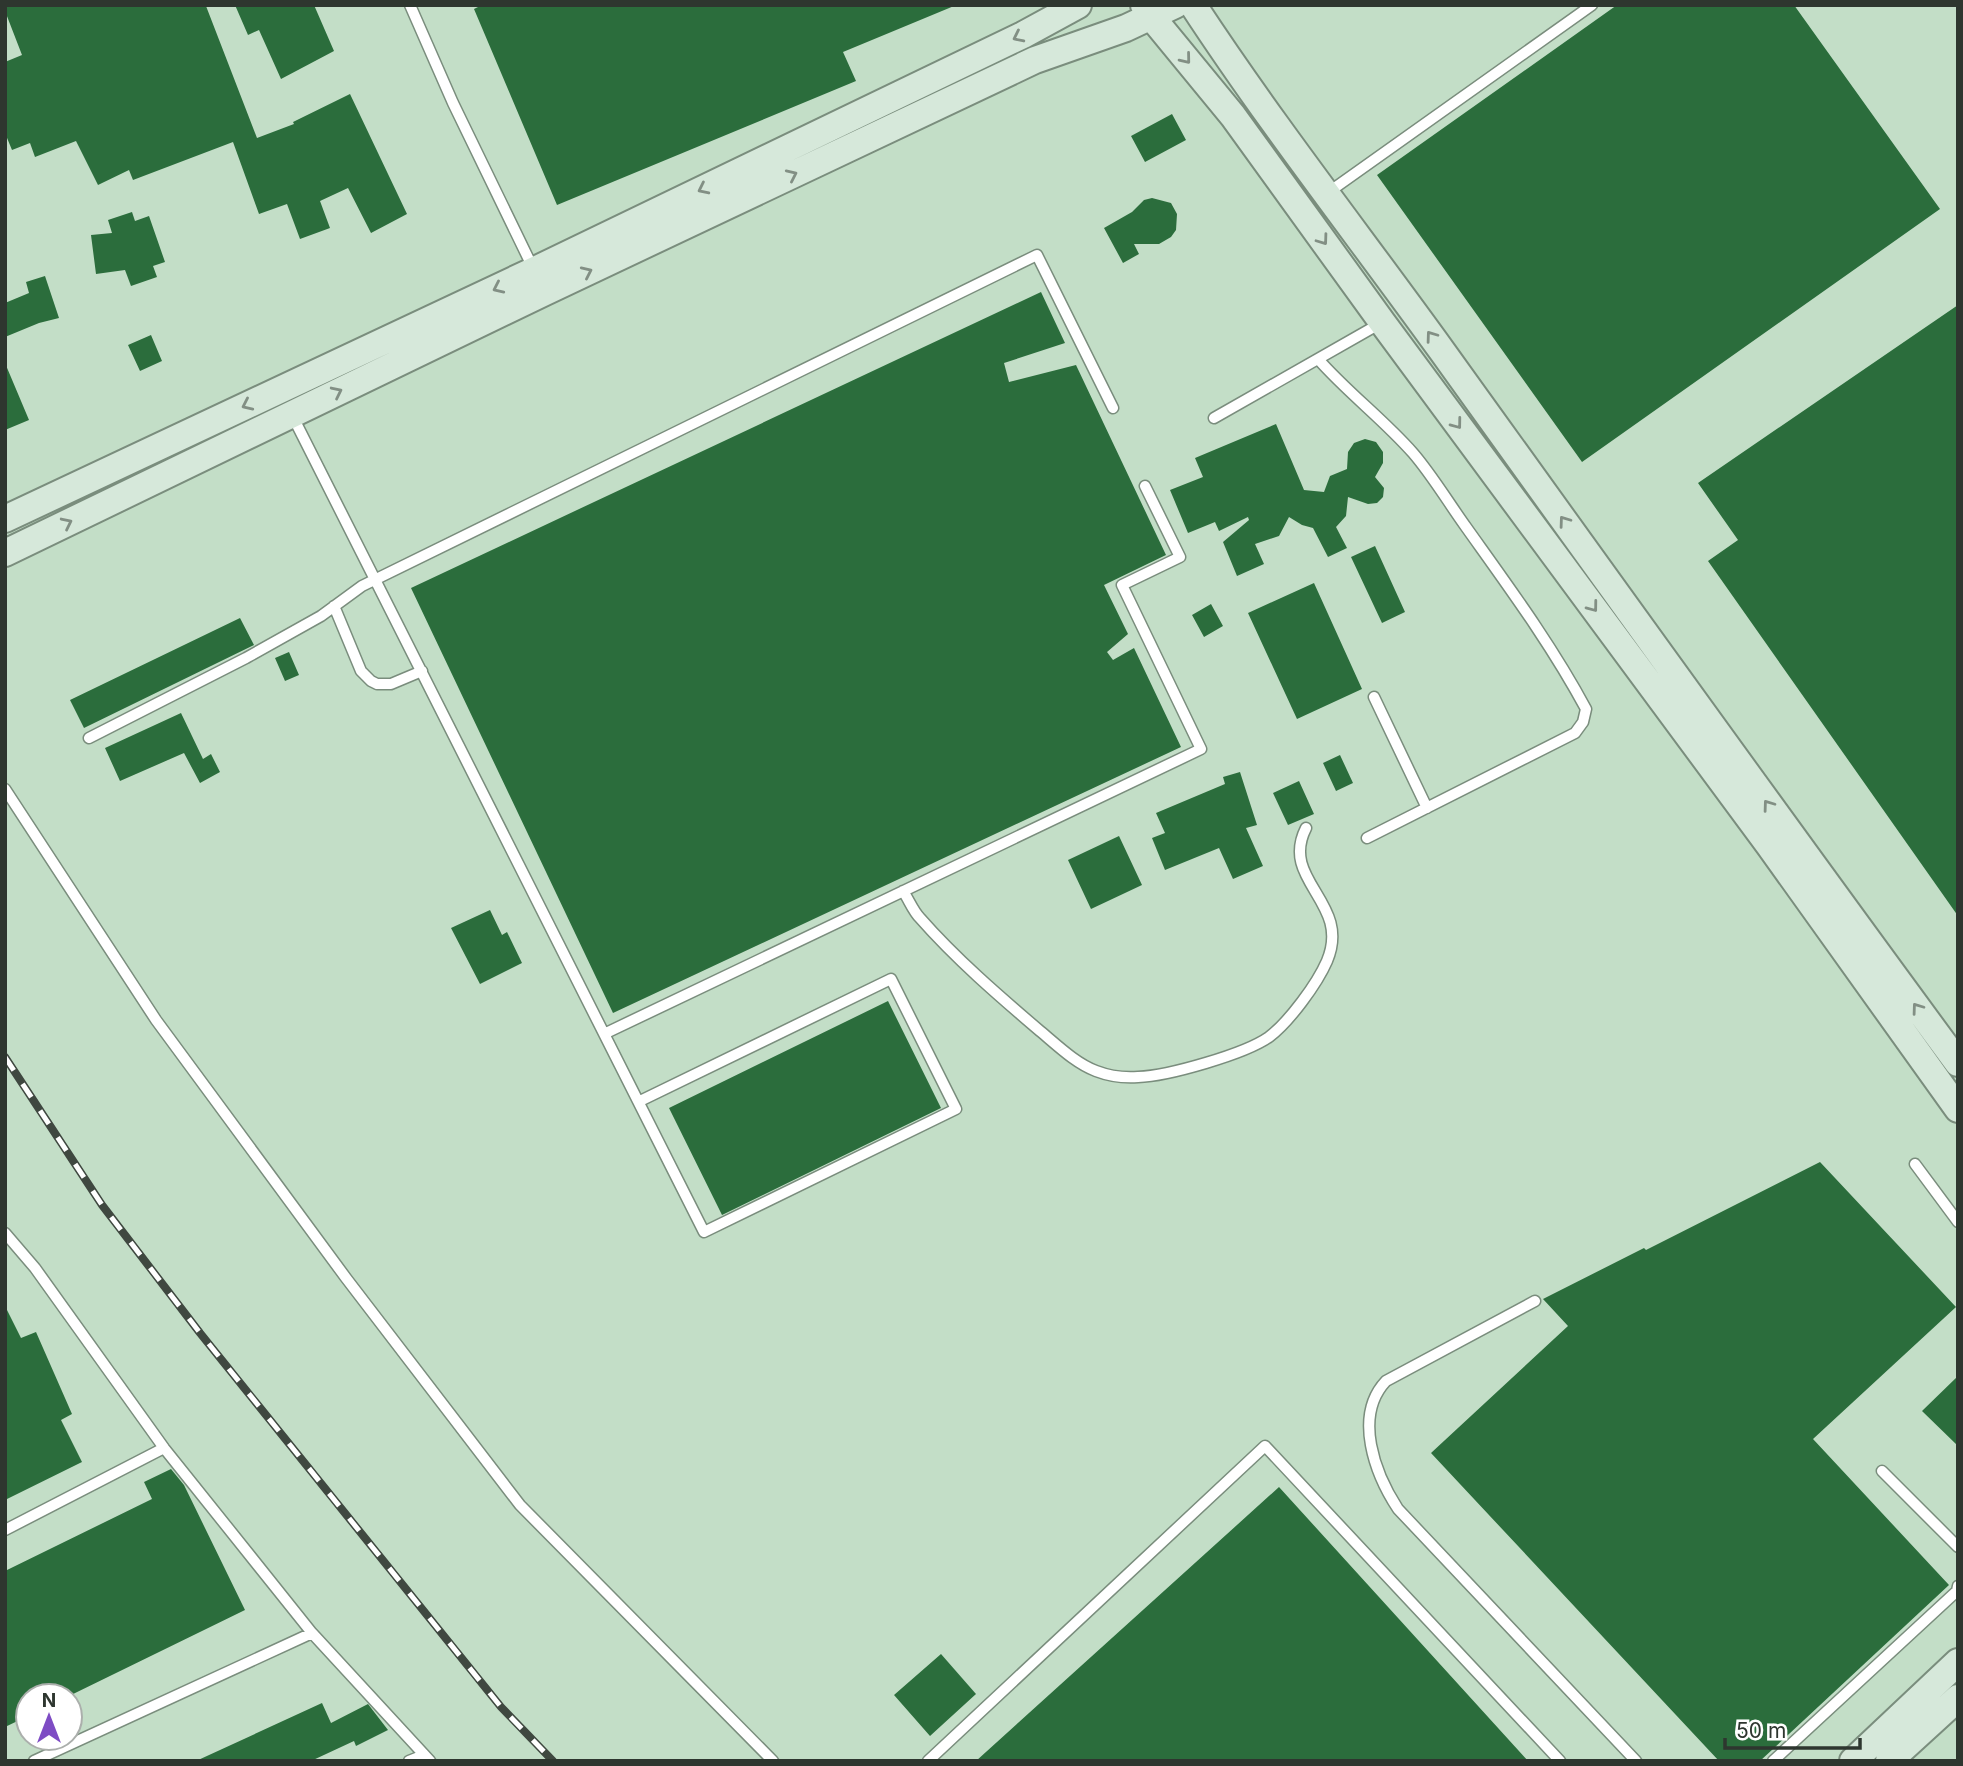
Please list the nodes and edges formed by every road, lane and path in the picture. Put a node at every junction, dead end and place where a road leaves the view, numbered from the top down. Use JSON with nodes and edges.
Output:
{"nodes":[{"id":1,"x":410,"y":5,"type":"edge"},
{"id":2,"x":1078,"y":5,"type":"edge"},
{"id":3,"x":1175,"y":5,"type":"edge"},
{"id":4,"x":1193,"y":5,"type":"edge"},
{"id":5,"x":1592,"y":5,"type":"edge"},
{"id":6,"x":1147,"y":10,"type":"edge"},
{"id":7,"x":1326,"y":194,"type":"junction"},
{"id":8,"x":540,"y":281,"type":"junction"},
{"id":9,"x":1408,"y":303,"type":"junction"},
{"id":10,"x":1382,"y":322,"type":"junction"},
{"id":11,"x":1318,"y":359,"type":"junction"},
{"id":12,"x":1113,"y":408,"type":"dead end"},
{"id":13,"x":292,"y":414,"type":"junction"},
{"id":14,"x":1214,"y":418,"type":"dead end"},
{"id":15,"x":1145,"y":486,"type":"dead end"},
{"id":16,"x":5,"y":519,"type":"edge"},
{"id":17,"x":5,"y":553,"type":"edge"},
{"id":18,"x":376,"y":580,"type":"junction"},
{"id":19,"x":334,"y":606,"type":"junction"},
{"id":20,"x":422,"y":671,"type":"junction"},
{"id":21,"x":1374,"y":697,"type":"dead end"},
{"id":22,"x":89,"y":738,"type":"dead end"},
{"id":23,"x":5,"y":789,"type":"edge"},
{"id":24,"x":1427,"y":808,"type":"junction"},
{"id":25,"x":1306,"y":828,"type":"dead end"},
{"id":26,"x":1367,"y":838,"type":"dead end"},
{"id":27,"x":1778,"y":838,"type":"junction"},
{"id":28,"x":904,"y":891,"type":"junction"},
{"id":29,"x":606,"y":1033,"type":"junction"},
{"id":30,"x":1958,"y":1063,"type":"edge"},
{"id":31,"x":640,"y":1101,"type":"junction"},
{"id":32,"x":1958,"y":1109,"type":"edge"},
{"id":33,"x":1915,"y":1164,"type":"dead end"},
{"id":34,"x":1958,"y":1222,"type":"edge"},
{"id":35,"x":5,"y":1233,"type":"edge"},
{"id":36,"x":1535,"y":1301,"type":"dead end"},
{"id":37,"x":164,"y":1448,"type":"junction"},
{"id":38,"x":1882,"y":1471,"type":"dead end"},
{"id":39,"x":5,"y":1530,"type":"edge"},
{"id":40,"x":1958,"y":1547,"type":"edge"},
{"id":41,"x":1958,"y":1586,"type":"edge"},
{"id":42,"x":312,"y":1633,"type":"junction"},
{"id":43,"x":1958,"y":1662,"type":"edge"},
{"id":44,"x":1958,"y":1698,"type":"edge"},
{"id":45,"x":427,"y":1758,"type":"edge"},
{"id":46,"x":34,"y":1761,"type":"edge"},
{"id":47,"x":409,"y":1761,"type":"edge"},
{"id":48,"x":773,"y":1761,"type":"edge"},
{"id":49,"x":928,"y":1761,"type":"edge"},
{"id":50,"x":1560,"y":1761,"type":"edge"},
{"id":51,"x":1636,"y":1761,"type":"edge"},
{"id":52,"x":1773,"y":1761,"type":"edge"},
{"id":53,"x":1853,"y":1761,"type":"edge"},
{"id":54,"x":1889,"y":1761,"type":"edge"}],
"edges":[{"from":1,"to":8,"type":"lane"},
{"from":2,"to":8,"type":"street","one_way":true},
{"from":3,"to":6,"type":"street"},
{"from":4,"to":7,"type":"street"},
{"from":5,"to":7,"type":"lane"},
{"from":8,"to":6,"type":"street","one_way":true},
{"from":6,"to":10,"type":"street","one_way":true},
{"from":7,"to":9,"type":"street"},
{"from":13,"to":8,"type":"street","one_way":true},
{"from":8,"to":16,"type":"street","one_way":true},
{"from":9,"to":10,"type":"street"},
{"from":27,"to":9,"type":"street","one_way":true},
{"from":10,"to":11,"type":"lane"},
{"from":10,"to":27,"type":"street","one_way":true},
{"from":11,"to":14,"type":"lane"},
{"from":11,"to":24,"type":"lane"},
{"from":12,"to":18,"type":"lane"},
{"from":17,"to":13,"type":"street","one_way":true},
{"from":13,"to":18,"type":"lane"},
{"from":15,"to":28,"type":"lane"},
{"from":18,"to":19,"type":"lane"},
{"from":18,"to":20,"type":"lane"},
{"from":19,"to":20,"type":"lane"},
{"from":19,"to":22,"type":"lane"},
{"from":20,"to":29,"type":"lane"},
{"from":21,"to":24,"type":"lane"},
{"from":23,"to":48,"type":"lane"},
{"from":24,"to":26,"type":"lane"},
{"from":25,"to":28,"type":"lane"},
{"from":30,"to":27,"type":"street","one_way":true},
{"from":27,"to":32,"type":"street"},
{"from":28,"to":29,"type":"lane"},
{"from":29,"to":31,"type":"lane"},
{"from":31,"to":31,"type":"lane"},
{"from":33,"to":34,"type":"lane"},
{"from":35,"to":37,"type":"lane"},
{"from":36,"to":51,"type":"lane"},
{"from":37,"to":39,"type":"lane"},
{"from":37,"to":42,"type":"lane"},
{"from":38,"to":40,"type":"lane"},
{"from":41,"to":52,"type":"lane"},
{"from":42,"to":45,"type":"lane"},
{"from":42,"to":46,"type":"lane"},
{"from":43,"to":53,"type":"street"},
{"from":44,"to":54,"type":"street"},
{"from":45,"to":47,"type":"lane"},
{"from":49,"to":50,"type":"lane"}]}
